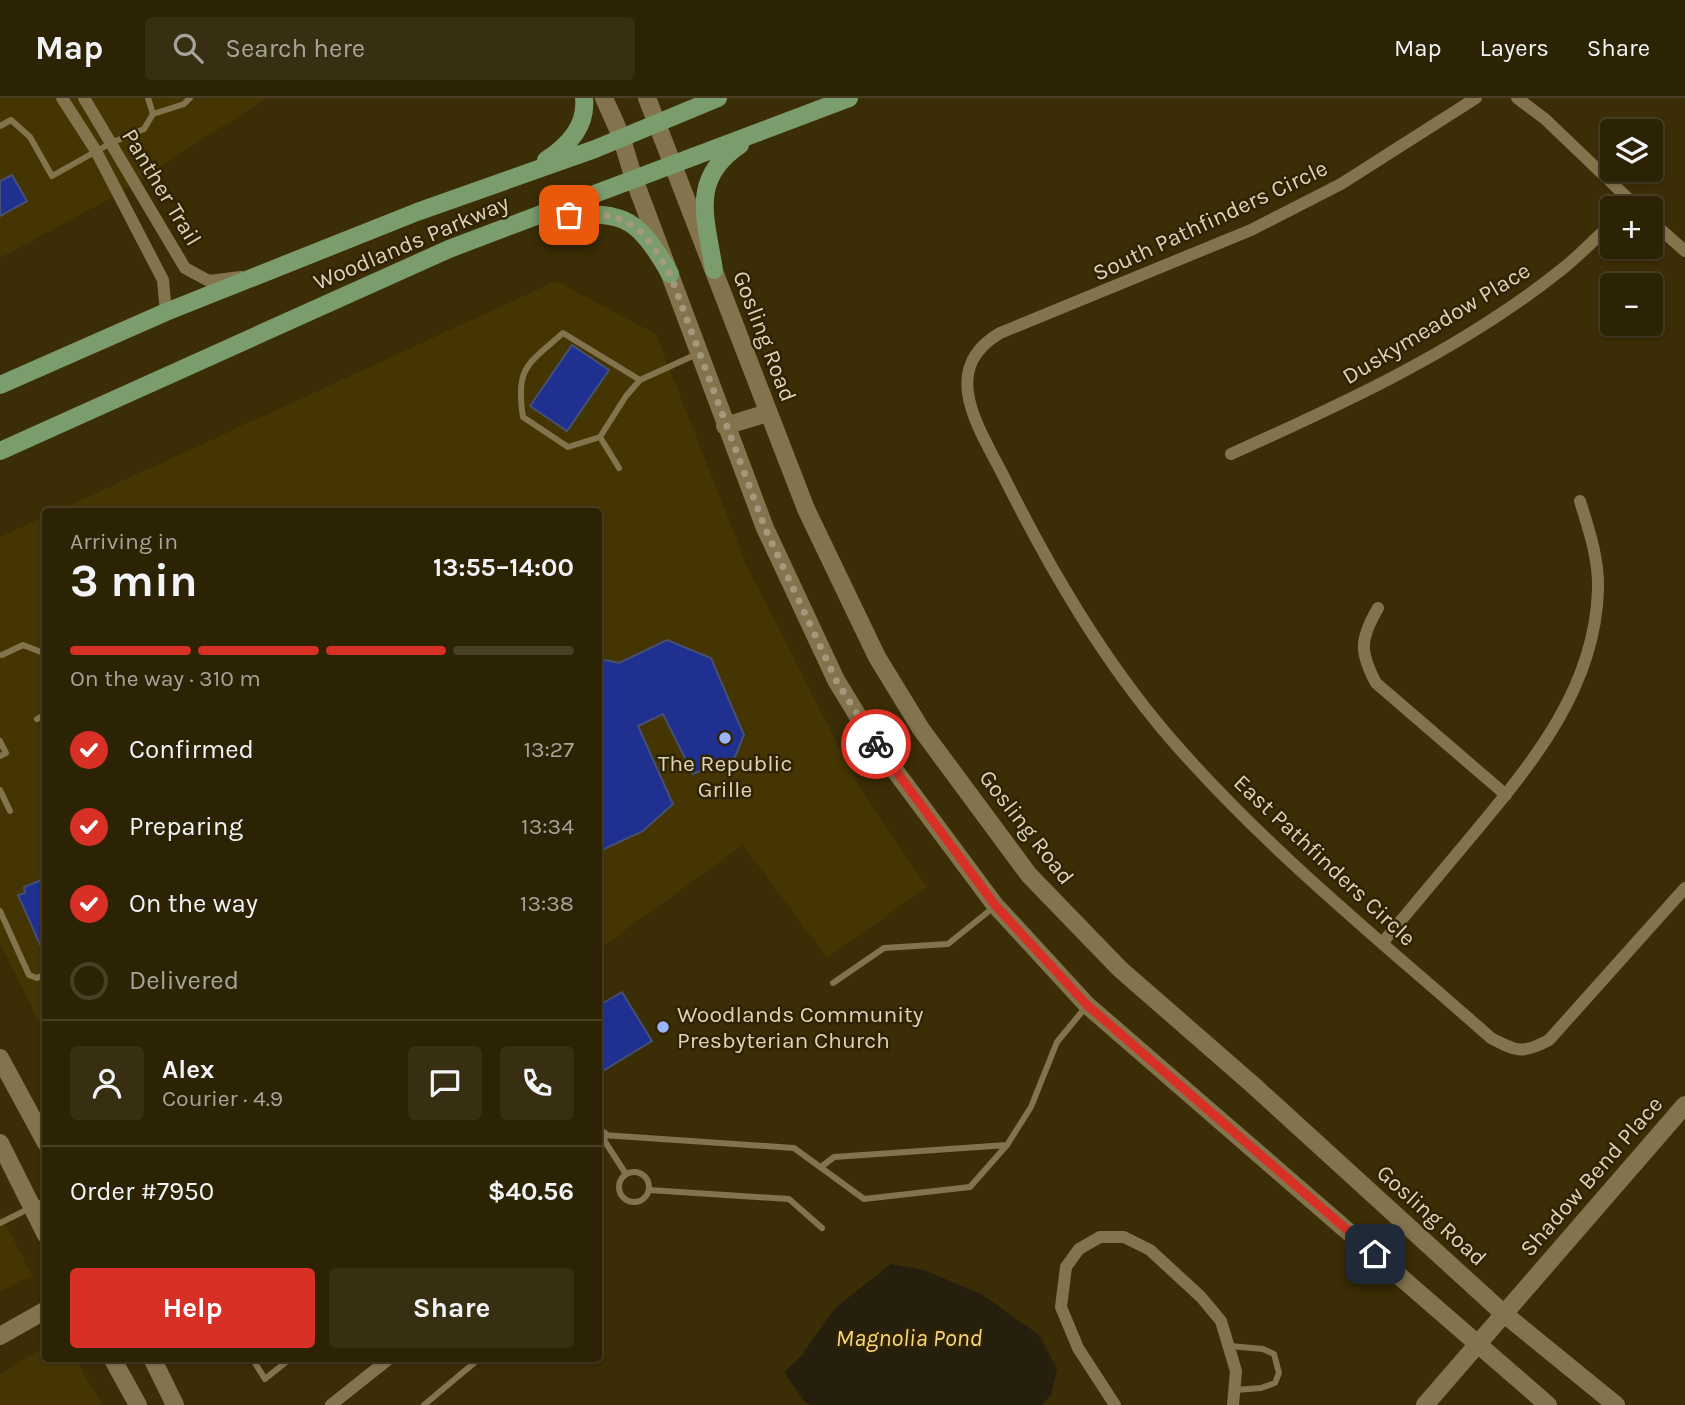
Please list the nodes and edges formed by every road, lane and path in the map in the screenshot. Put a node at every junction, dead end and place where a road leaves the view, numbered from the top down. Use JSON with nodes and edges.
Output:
{"nodes":[{"id":1,"x":61,"y":98,"type":"edge"},
{"id":2,"x":84,"y":98,"type":"edge"},
{"id":3,"x":148,"y":98,"type":"edge"},
{"id":4,"x":190,"y":98,"type":"edge"},
{"id":5,"x":584,"y":98,"type":"edge"},
{"id":6,"x":604,"y":98,"type":"edge"},
{"id":7,"x":648,"y":98,"type":"edge"},
{"id":8,"x":718,"y":98,"type":"edge"},
{"id":9,"x":849,"y":98,"type":"edge"},
{"id":10,"x":1476,"y":98,"type":"edge"},
{"id":11,"x":1522,"y":101,"type":"edge"},
{"id":12,"x":153,"y":114,"type":"junction"},
{"id":13,"x":659,"y":121,"type":"junction"},
{"id":14,"x":0,"y":126,"type":"edge"},
{"id":15,"x":761,"y":130,"type":"junction"},
{"id":16,"x":621,"y":135,"type":"junction"},
{"id":17,"x":111,"y":143,"type":"junction"},
{"id":18,"x":96,"y":151,"type":"junction"},
{"id":19,"x":674,"y":164,"type":"junction"},
{"id":20,"x":528,"y":172,"type":"junction"},
{"id":21,"x":634,"y":179,"type":"junction"},
{"id":22,"x":1621,"y":196,"type":"edge"},
{"id":23,"x":531,"y":218,"type":"junction"},
{"id":24,"x":1663,"y":232,"type":"edge"},
{"id":25,"x":1600,"y":234,"type":"edge"},
{"id":26,"x":1685,"y":251,"type":"edge"},
{"id":27,"x":714,"y":270,"type":"junction"},
{"id":28,"x":670,"y":274,"type":"junction"},
{"id":29,"x":259,"y":275,"type":"junction"},
{"id":30,"x":166,"y":312,"type":"junction"},
{"id":31,"x":699,"y":354,"type":"junction"},
{"id":32,"x":965,"y":374,"type":"joint"},
{"id":33,"x":640,"y":380,"type":"junction"},
{"id":34,"x":0,"y":385,"type":"edge"},
{"id":35,"x":768,"y":413,"type":"junction"},
{"id":36,"x":726,"y":426,"type":"junction"},
{"id":37,"x":600,"y":437,"type":"junction"},
{"id":38,"x":0,"y":451,"type":"edge"},
{"id":39,"x":1231,"y":454,"type":"dead end"},
{"id":40,"x":620,"y":468,"type":"dead end"},
{"id":41,"x":1580,"y":501,"type":"dead end"},
{"id":42,"x":1378,"y":608,"type":"dead end"},
{"id":43,"x":42,"y":652,"type":"edge"},
{"id":44,"x":2,"y":655,"type":"edge"},
{"id":45,"x":42,"y":716,"type":"edge"},
{"id":46,"x":37,"y":719,"type":"dead end"},
{"id":47,"x":0,"y":741,"type":"edge"},
{"id":48,"x":0,"y":756,"type":"edge"},
{"id":49,"x":0,"y":790,"type":"edge"},
{"id":50,"x":1506,"y":794,"type":"junction"},
{"id":51,"x":10,"y":811,"type":"dead end"},
{"id":52,"x":1685,"y":888,"type":"edge"},
{"id":53,"x":995,"y":905,"type":"junction"},
{"id":54,"x":0,"y":911,"type":"edge"},
{"id":55,"x":1383,"y":943,"type":"junction"},
{"id":56,"x":42,"y":976,"type":"edge"},
{"id":57,"x":833,"y":983,"type":"dead end"},
{"id":58,"x":1087,"y":1005,"type":"junction"},
{"id":59,"x":0,"y":1058,"type":"edge"},
{"id":60,"x":1685,"y":1105,"type":"edge"},
{"id":61,"x":602,"y":1135,"type":"edge"},
{"id":62,"x":42,"y":1136,"type":"edge"},
{"id":63,"x":602,"y":1138,"type":"edge"},
{"id":64,"x":0,"y":1143,"type":"edge"},
{"id":65,"x":1007,"y":1145,"type":"junction"},
{"id":66,"x":821,"y":1167,"type":"junction"},
{"id":67,"x":626,"y":1174,"type":"junction"},
{"id":68,"x":649,"y":1190,"type":"junction"},
{"id":69,"x":38,"y":1203,"type":"edge"},
{"id":70,"x":0,"y":1223,"type":"edge"},
{"id":71,"x":822,"y":1228,"type":"dead end"},
{"id":72,"x":42,"y":1312,"type":"edge"},
{"id":73,"x":1503,"y":1313,"type":"junction"},
{"id":74,"x":0,"y":1336,"type":"edge"},
{"id":75,"x":1477,"y":1341,"type":"junction"},
{"id":76,"x":1230,"y":1346,"type":"junction"},
{"id":77,"x":114,"y":1362,"type":"edge"},
{"id":78,"x":154,"y":1362,"type":"edge"},
{"id":79,"x":254,"y":1362,"type":"edge"},
{"id":80,"x":286,"y":1362,"type":"edge"},
{"id":81,"x":385,"y":1362,"type":"edge"},
{"id":82,"x":475,"y":1362,"type":"edge"},
{"id":83,"x":1235,"y":1390,"type":"junction"},
{"id":84,"x":138,"y":1405,"type":"edge"},
{"id":85,"x":175,"y":1405,"type":"edge"},
{"id":86,"x":331,"y":1405,"type":"edge"},
{"id":87,"x":424,"y":1405,"type":"edge"},
{"id":88,"x":1115,"y":1405,"type":"edge"},
{"id":89,"x":1233,"y":1405,"type":"edge"},
{"id":90,"x":1425,"y":1405,"type":"edge"},
{"id":91,"x":1548,"y":1405,"type":"edge"},
{"id":92,"x":1616,"y":1405,"type":"edge"}],
"edges":[{"from":1,"to":18,"type":"street","name":"Panther Trail"},
{"from":2,"to":17,"type":"street","name":"Panther Trail"},
{"from":3,"to":12,"type":"lane"},
{"from":4,"to":12,"type":"lane"},
{"from":5,"to":20,"type":"main road"},
{"from":6,"to":16,"type":"main road"},
{"from":7,"to":13,"type":"main road","name":"Gosling Road"},
{"from":8,"to":13,"type":"main road","name":"Woodlands Parkway"},
{"from":9,"to":15,"type":"main road","name":"Woodlands Parkway"},
{"from":10,"to":32,"type":"street","name":"South Pathfinders Circle"},
{"from":11,"to":22,"type":"street"},
{"from":12,"to":17,"type":"lane"},
{"from":13,"to":16,"type":"main road","name":"Woodlands Parkway"},
{"from":13,"to":19,"type":"main road","name":"Gosling Road"},
{"from":14,"to":18,"type":"lane"},
{"from":15,"to":19,"type":"main road","name":"Woodlands Parkway"},
{"from":15,"to":27,"type":"main road"},
{"from":16,"to":20,"type":"main road","name":"Woodlands Parkway"},
{"from":16,"to":21,"type":"main road"},
{"from":17,"to":18,"type":"lane"},
{"from":17,"to":29,"type":"street","name":"Panther Trail"},
{"from":18,"to":30,"type":"street","name":"Panther Trail"},
{"from":19,"to":21,"type":"main road","name":"Woodlands Parkway"},
{"from":19,"to":27,"type":"main road","name":"Gosling Road"},
{"from":20,"to":29,"type":"main road","name":"Woodlands Parkway"},
{"from":21,"to":23,"type":"main road","name":"Woodlands Parkway"},
{"from":21,"to":28,"type":"main road"},
{"from":23,"to":28,"type":"main road"},
{"from":23,"to":38,"type":"main road","name":"Woodlands Parkway"},
{"from":24,"to":26,"type":"street"},
{"from":25,"to":39,"type":"street","name":"Duskymeadow Place"},
{"from":27,"to":35,"type":"main road","name":"Gosling Road"},
{"from":28,"to":31,"type":"main road"},
{"from":29,"to":30,"type":"main road","name":"Woodlands Parkway"},
{"from":30,"to":34,"type":"main road","name":"Woodlands Parkway"},
{"from":31,"to":33,"type":"lane"},
{"from":31,"to":36,"type":"main road"},
{"from":32,"to":55,"type":"street","name":"East Pathfinders Circle"},
{"from":33,"to":37,"type":"lane"},
{"from":33,"to":37,"type":"lane"},
{"from":35,"to":36,"type":"main road"},
{"from":35,"to":73,"type":"main road","name":"Gosling Road"},
{"from":36,"to":53,"type":"main road"},
{"from":37,"to":40,"type":"lane"},
{"from":41,"to":50,"type":"street"},
{"from":42,"to":50,"type":"street"},
{"from":43,"to":44,"type":"lane"},
{"from":45,"to":46,"type":"lane"},
{"from":47,"to":48,"type":"lane"},
{"from":49,"to":51,"type":"lane"},
{"from":50,"to":55,"type":"street"},
{"from":52,"to":55,"type":"street","name":"East Pathfinders Circle"},
{"from":53,"to":57,"type":"lane"},
{"from":53,"to":58,"type":"main road"},
{"from":54,"to":56,"type":"lane"},
{"from":58,"to":65,"type":"lane"},
{"from":58,"to":75,"type":"main road"},
{"from":59,"to":62,"type":"main road"},
{"from":60,"to":73,"type":"main road","name":"Shadow Bend Place"},
{"from":61,"to":66,"type":"lane"},
{"from":63,"to":67,"type":"lane"},
{"from":64,"to":69,"type":"main road"},
{"from":65,"to":66,"type":"lane"},
{"from":65,"to":66,"type":"lane"},
{"from":67,"to":68,"type":"lane"},
{"from":67,"to":68,"type":"lane"},
{"from":68,"to":71,"type":"lane"},
{"from":69,"to":70,"type":"lane"},
{"from":72,"to":74,"type":"main road"},
{"from":73,"to":75,"type":"main road","name":"Shadow Bend Place"},
{"from":73,"to":92,"type":"main road","name":"Gosling Road"},
{"from":75,"to":90,"type":"main road","name":"Shadow Bend Place"},
{"from":75,"to":91,"type":"main road"},
{"from":76,"to":83,"type":"street"},
{"from":76,"to":83,"type":"lane"},
{"from":76,"to":88,"type":"street"},
{"from":77,"to":84,"type":"main road"},
{"from":78,"to":85,"type":"main road"},
{"from":79,"to":80,"type":"lane"},
{"from":81,"to":86,"type":"street"},
{"from":82,"to":87,"type":"lane"},
{"from":83,"to":89,"type":"street"}]}
